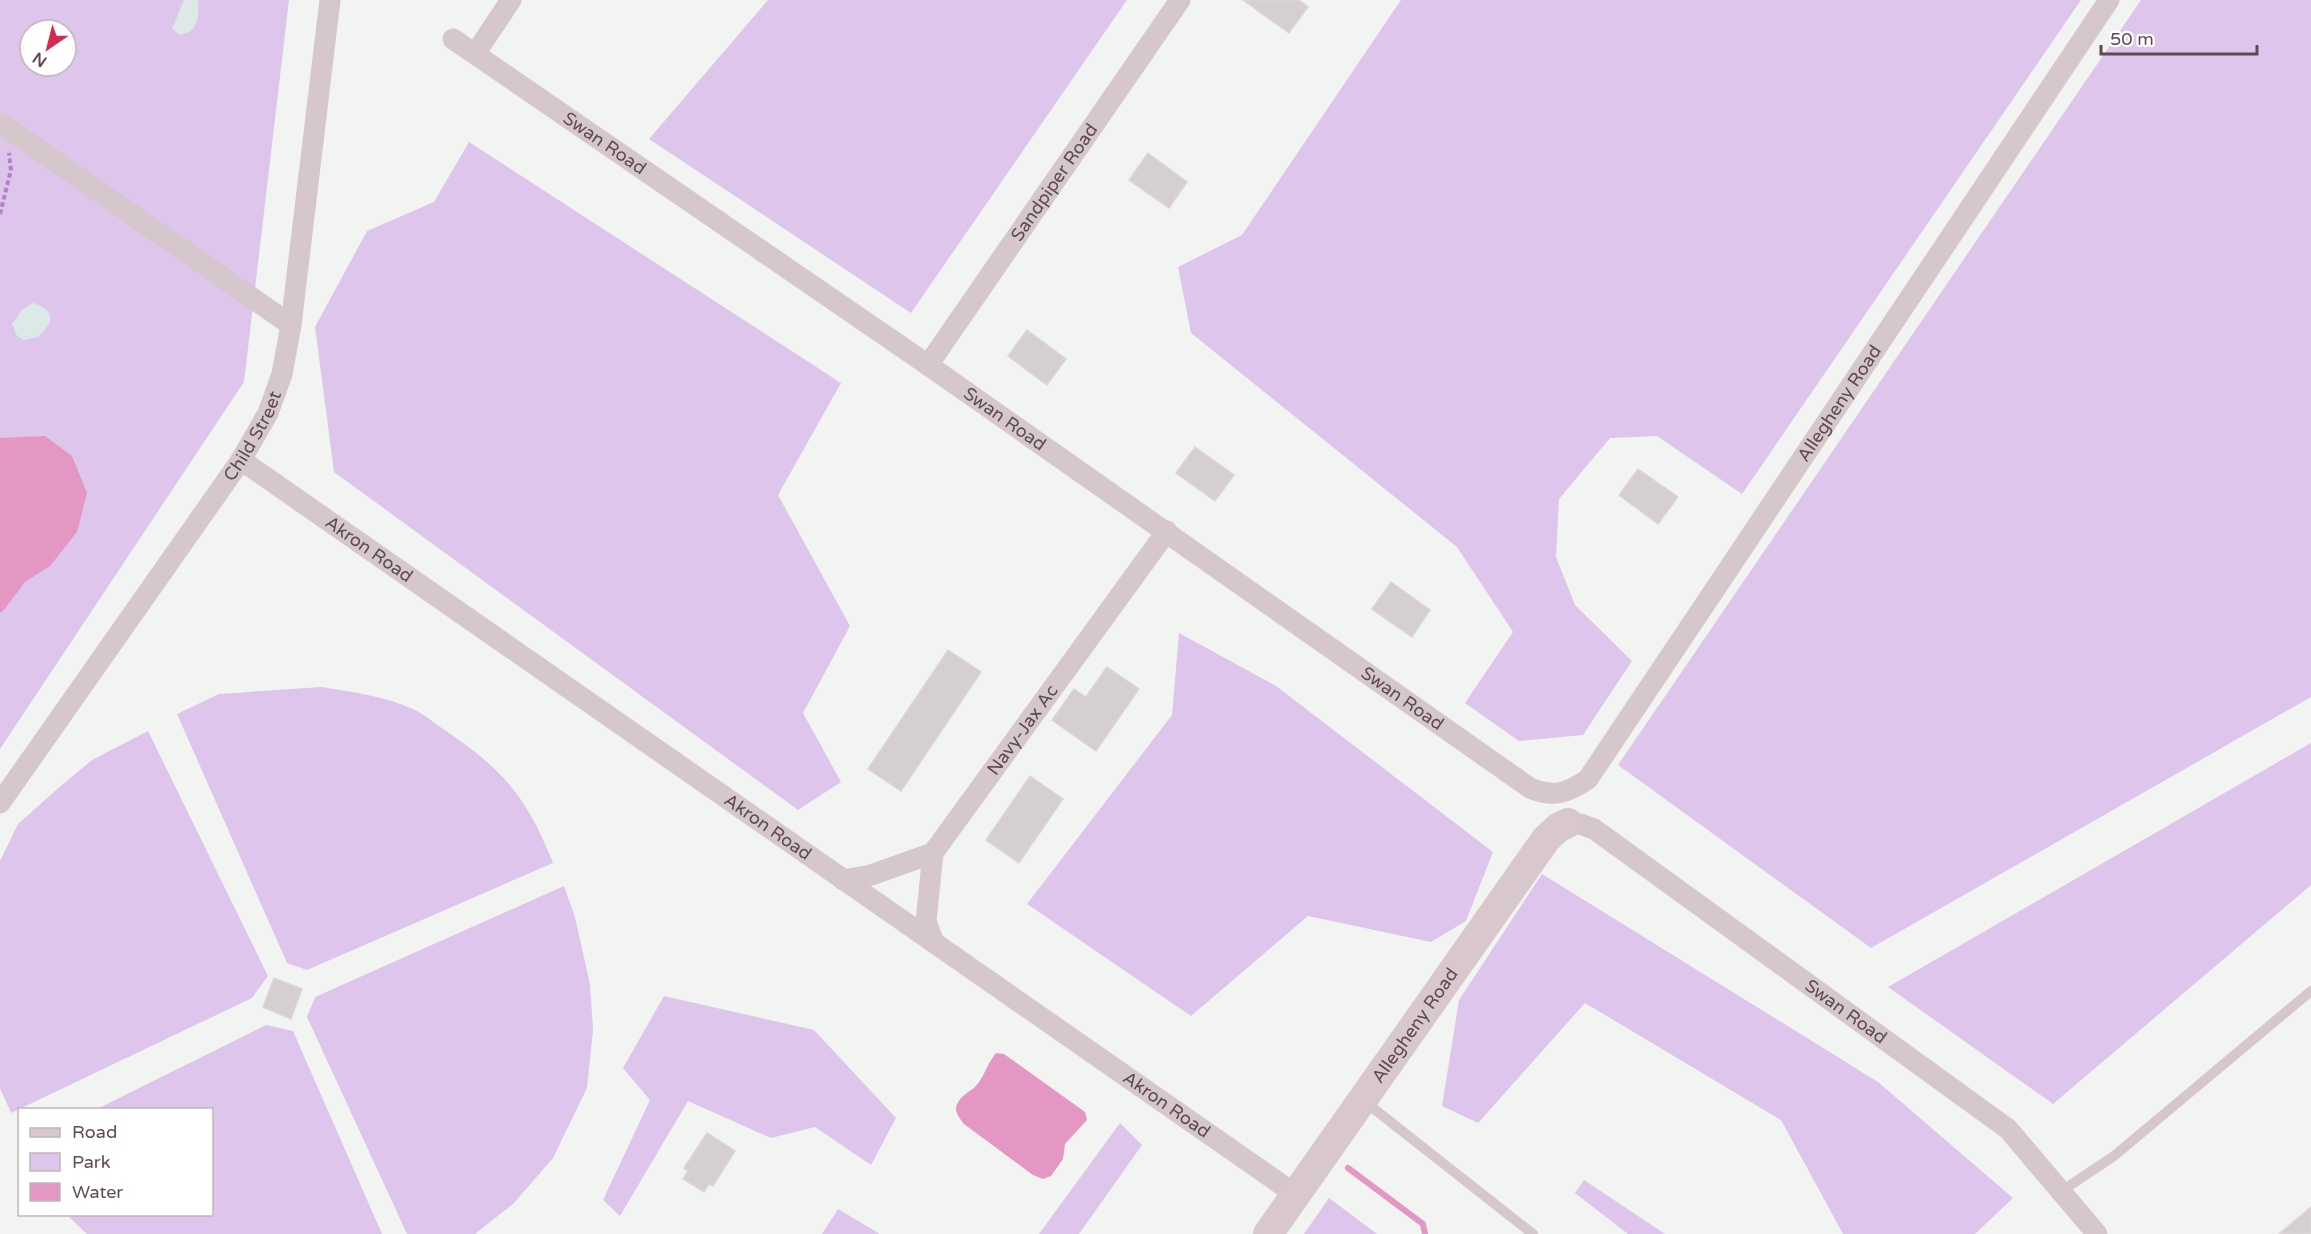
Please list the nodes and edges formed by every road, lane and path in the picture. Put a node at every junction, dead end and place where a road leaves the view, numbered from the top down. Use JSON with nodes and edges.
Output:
{"nodes":[{"id":1,"x":330,"y":0,"type":"edge"},
{"id":2,"x":511,"y":0,"type":"edge"},
{"id":3,"x":1180,"y":0,"type":"edge"},
{"id":4,"x":2109,"y":0,"type":"edge"},
{"id":5,"x":453,"y":39,"type":"dead end"},
{"id":6,"x":475,"y":54,"type":"junction"},
{"id":7,"x":0,"y":123,"type":"edge"},
{"id":8,"x":9,"y":150,"type":"dead end"},
{"id":9,"x":0,"y":214,"type":"edge"},
{"id":10,"x":291,"y":325,"type":"junction"},
{"id":11,"x":928,"y":365,"type":"junction"},
{"id":12,"x":241,"y":460,"type":"junction"},
{"id":13,"x":1167,"y":531,"type":"junction"},
{"id":14,"x":1558,"y":793,"type":"joint"},
{"id":15,"x":0,"y":803,"type":"edge"},
{"id":16,"x":1568,"y":823,"type":"joint"},
{"id":17,"x":933,"y":853,"type":"junction"},
{"id":18,"x":843,"y":880,"type":"junction"},
{"id":19,"x":934,"y":944,"type":"junction"},
{"id":20,"x":2311,"y":991,"type":"edge"},
{"id":21,"x":1362,"y":1100,"type":"junction"},
{"id":22,"x":2060,"y":1192,"type":"junction"},
{"id":23,"x":1294,"y":1194,"type":"junction"},
{"id":24,"x":1268,"y":1234,"type":"edge"},
{"id":25,"x":1533,"y":1234,"type":"edge"},
{"id":26,"x":2097,"y":1234,"type":"edge"}],
"edges":[{"from":1,"to":10,"type":"street","name":"Child Street"},
{"from":2,"to":6,"type":"street"},
{"from":3,"to":11,"type":"street","name":"Sandpiper Road"},
{"from":4,"to":14,"type":"street","name":"Allegheny Road"},
{"from":5,"to":6,"type":"street","name":"Swan Road"},
{"from":6,"to":11,"type":"street","name":"Swan Road"},
{"from":7,"to":10,"type":"street"},
{"from":8,"to":9,"type":"path"},
{"from":10,"to":12,"type":"street","name":"Child Street"},
{"from":11,"to":13,"type":"street","name":"Swan Road"},
{"from":12,"to":15,"type":"street","name":"Child Street"},
{"from":12,"to":18,"type":"street","name":"Akron Road"},
{"from":13,"to":14,"type":"street","name":"Swan Road"},
{"from":13,"to":17,"type":"street","name":"Navy-Jax Ac"},
{"from":16,"to":21,"type":"street","name":"Allegheny Road"},
{"from":16,"to":22,"type":"street","name":"Swan Road"},
{"from":17,"to":18,"type":"street"},
{"from":17,"to":19,"type":"street"},
{"from":18,"to":19,"type":"street","name":"Akron Road"},
{"from":19,"to":23,"type":"street","name":"Akron Road"},
{"from":20,"to":22,"type":"lane"},
{"from":21,"to":23,"type":"street","name":"Allegheny Road"},
{"from":21,"to":25,"type":"lane"},
{"from":22,"to":26,"type":"street","name":"Swan Road"},
{"from":23,"to":24,"type":"street","name":"Allegheny Road"}]}
